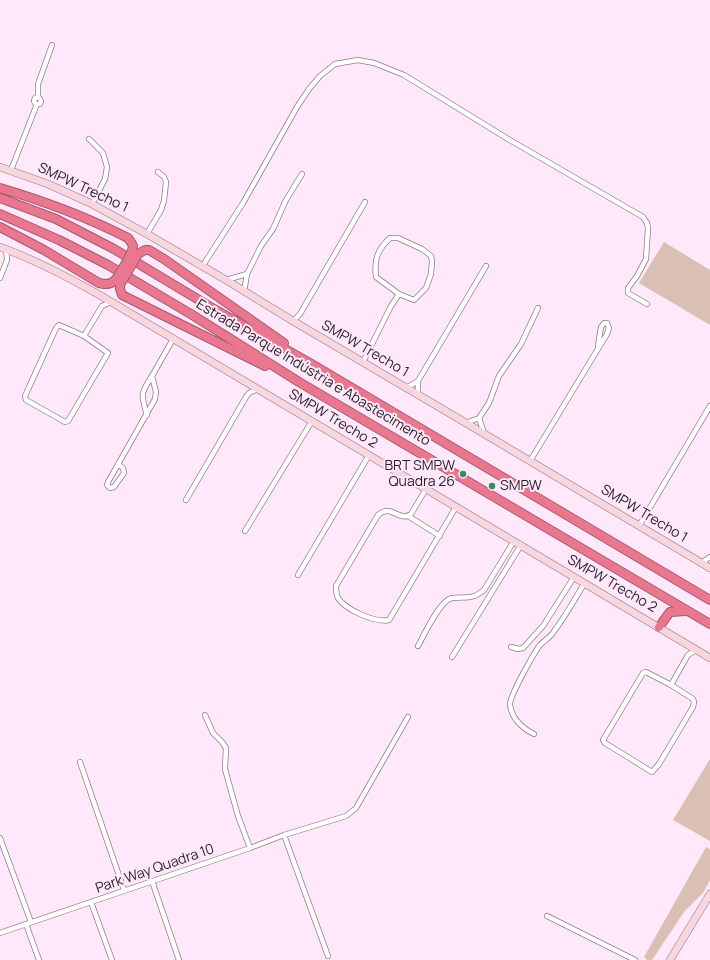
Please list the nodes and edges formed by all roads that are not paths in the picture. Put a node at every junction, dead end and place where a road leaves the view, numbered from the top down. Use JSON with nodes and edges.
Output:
{"nodes":[{"id":1,"x":52,"y":45,"type":"dead end"},
{"id":2,"x":89,"y":139,"type":"dead end"},
{"id":3,"x":0,"y":167,"type":"edge"},
{"id":4,"x":11,"y":170,"type":"junction"},
{"id":5,"x":158,"y":172,"type":"dead end"},
{"id":6,"x":302,"y":174,"type":"dead end"},
{"id":7,"x":0,"y":188,"type":"edge"},
{"id":8,"x":0,"y":198,"type":"edge"},
{"id":9,"x":365,"y":202,"type":"dead end"},
{"id":10,"x":92,"y":204,"type":"junction"},
{"id":11,"x":0,"y":214,"type":"edge"},
{"id":12,"x":0,"y":227,"type":"edge"},
{"id":13,"x":147,"y":234,"type":"junction"},
{"id":14,"x":3,"y":248,"type":"edge"},
{"id":15,"x":15,"y":253,"type":"junction"},
{"id":16,"x":7,"y":260,"type":"junction"},
{"id":17,"x":202,"y":266,"type":"junction"},
{"id":18,"x":486,"y":266,"type":"dead end"},
{"id":19,"x":247,"y":274,"type":"junction"},
{"id":20,"x":0,"y":278,"type":"edge"},
{"id":21,"x":226,"y":280,"type":"junction"},
{"id":22,"x":244,"y":292,"type":"junction"},
{"id":23,"x":399,"y":294,"type":"junction"},
{"id":24,"x":103,"y":297,"type":"junction"},
{"id":25,"x":111,"y":302,"type":"junction"},
{"id":26,"x":648,"y":304,"type":"dead end"},
{"id":27,"x":102,"y":306,"type":"junction"},
{"id":28,"x":538,"y":308,"type":"dead end"},
{"id":29,"x":296,"y":323,"type":"junction"},
{"id":30,"x":84,"y":336,"type":"junction"},
{"id":31,"x":173,"y":339,"type":"junction"},
{"id":32,"x":598,"y":346,"type":"dead end"},
{"id":33,"x":363,"y":362,"type":"junction"},
{"id":34,"x":310,"y":363,"type":"junction"},
{"id":35,"x":152,"y":376,"type":"junction"},
{"id":36,"x":418,"y":381,"type":"junction"},
{"id":37,"x":299,"y":382,"type":"junction"},
{"id":38,"x":249,"y":384,"type":"junction"},
{"id":39,"x":406,"y":388,"type":"junction"},
{"id":40,"x":258,"y":389,"type":"junction"},
{"id":41,"x":248,"y":393,"type":"junction"},
{"id":42,"x":418,"y":395,"type":"junction"},
{"id":43,"x":710,"y":406,"type":"edge"},
{"id":44,"x":147,"y":415,"type":"junction"},
{"id":45,"x":479,"y":418,"type":"junction"},
{"id":46,"x":312,"y":421,"type":"junction"},
{"id":47,"x":466,"y":423,"type":"junction"},
{"id":48,"x":485,"y":435,"type":"junction"},
{"id":49,"x":369,"y":455,"type":"junction"},
{"id":50,"x":530,"y":462,"type":"junction"},
{"id":51,"x":118,"y":464,"type":"junction"},
{"id":52,"x":426,"y":489,"type":"junction"},
{"id":53,"x":186,"y":500,"type":"dead end"},
{"id":54,"x":456,"y":507,"type":"junction"},
{"id":55,"x":408,"y":516,"type":"junction"},
{"id":56,"x":639,"y":526,"type":"junction"},
{"id":57,"x":245,"y":531,"type":"dead end"},
{"id":58,"x":440,"y":536,"type":"junction"},
{"id":59,"x":517,"y":543,"type":"junction"},
{"id":60,"x":710,"y":557,"type":"edge"},
{"id":61,"x":701,"y":563,"type":"junction"},
{"id":62,"x":710,"y":568,"type":"edge"},
{"id":63,"x":298,"y":575,"type":"dead end"},
{"id":64,"x":574,"y":577,"type":"junction"},
{"id":65,"x":584,"y":584,"type":"junction"},
{"id":66,"x":660,"y":595,"type":"junction"},
{"id":67,"x":710,"y":600,"type":"edge"},
{"id":68,"x":687,"y":611,"type":"junction"},
{"id":69,"x":710,"y":624,"type":"edge"},
{"id":70,"x":657,"y":626,"type":"junction"},
{"id":71,"x":418,"y":646,"type":"dead end"},
{"id":72,"x":689,"y":646,"type":"junction"},
{"id":73,"x":510,"y":648,"type":"dead end"},
{"id":74,"x":696,"y":650,"type":"junction"},
{"id":75,"x":688,"y":655,"type":"junction"},
{"id":76,"x":452,"y":657,"type":"dead end"},
{"id":77,"x":710,"y":658,"type":"edge"},
{"id":78,"x":671,"y":685,"type":"junction"},
{"id":79,"x":205,"y":715,"type":"dead end"},
{"id":80,"x":408,"y":717,"type":"dead end"},
{"id":81,"x":534,"y":734,"type":"dead end"},
{"id":82,"x":80,"y":762,"type":"dead end"},
{"id":83,"x":284,"y":835,"type":"junction"},
{"id":84,"x":0,"y":838,"type":"edge"},
{"id":85,"x":250,"y":848,"type":"junction"},
{"id":86,"x":152,"y":881,"type":"junction"},
{"id":87,"x":124,"y":890,"type":"junction"},
{"id":88,"x":710,"y":894,"type":"edge"},
{"id":89,"x":91,"y":902,"type":"junction"},
{"id":90,"x":547,"y":916,"type":"dead end"},
{"id":91,"x":28,"y":923,"type":"junction"},
{"id":92,"x":0,"y":933,"type":"edge"},
{"id":93,"x":328,"y":956,"type":"dead end"},
{"id":94,"x":39,"y":960,"type":"edge"},
{"id":95,"x":112,"y":960,"type":"edge"},
{"id":96,"x":179,"y":960,"type":"edge"},
{"id":97,"x":635,"y":960,"type":"edge"},
{"id":98,"x":670,"y":960,"type":"edge"}],
"edges":[{"from":1,"to":4,"type":"street"},
{"from":2,"to":10,"type":"street"},
{"from":3,"to":4,"type":"street","name":"SMPW Trecho 1"},
{"from":4,"to":10,"type":"street","name":"SMPW Trecho 1"},
{"from":5,"to":13,"type":"street"},
{"from":6,"to":19,"type":"street"},
{"from":7,"to":12,"type":"highway","bridge":true},
{"from":8,"to":34,"type":"highway","name":"Estrada Parque Indústria e Abastecimento"},
{"from":9,"to":29,"type":"street"},
{"from":10,"to":13,"type":"street","name":"SMPW Trecho 1"},
{"from":11,"to":37,"type":"highway","name":"Estrada Parque Indústria e Abastecimento"},
{"from":13,"to":17,"type":"street","name":"SMPW Trecho 1"},
{"from":14,"to":15,"type":"street","name":"SMPW Trecho 2"},
{"from":14,"to":16,"type":"street"},
{"from":15,"to":16,"type":"street"},
{"from":15,"to":24,"type":"street","name":"SMPW Trecho 2"},
{"from":16,"to":20,"type":"street"},
{"from":17,"to":21,"type":"street","name":"SMPW Trecho 1"},
{"from":17,"to":26,"type":"street"},
{"from":18,"to":36,"type":"street"},
{"from":19,"to":21,"type":"street"},
{"from":19,"to":22,"type":"street"},
{"from":21,"to":22,"type":"street","name":"SMPW Trecho 1"},
{"from":22,"to":29,"type":"street","name":"SMPW Trecho 1"},
{"from":23,"to":23,"type":"street"},
{"from":23,"to":33,"type":"street"},
{"from":24,"to":25,"type":"street","name":"SMPW Trecho 2"},
{"from":24,"to":27,"type":"street"},
{"from":25,"to":27,"type":"street"},
{"from":25,"to":31,"type":"street","name":"SMPW Trecho 2"},
{"from":27,"to":30,"type":"street"},
{"from":28,"to":45,"type":"street"},
{"from":29,"to":33,"type":"street","name":"SMPW Trecho 1"},
{"from":30,"to":30,"type":"street"},
{"from":31,"to":35,"type":"street"},
{"from":31,"to":38,"type":"street","name":"SMPW Trecho 2"},
{"from":32,"to":50,"type":"street"},
{"from":33,"to":39,"type":"street","name":"SMPW Trecho 1"},
{"from":34,"to":37,"type":"highway","bridge":true},
{"from":34,"to":67,"type":"highway","name":"Estrada Parque Indústria e Abastecimento"},
{"from":35,"to":44,"type":"street"},
{"from":35,"to":44,"type":"street"},
{"from":36,"to":39,"type":"street"},
{"from":36,"to":42,"type":"street"},
{"from":37,"to":66,"type":"highway","name":"Estrada Parque Indústria e Abastecimento"},
{"from":38,"to":40,"type":"street","name":"SMPW Trecho 2"},
{"from":38,"to":41,"type":"street"},
{"from":39,"to":42,"type":"street","name":"SMPW Trecho 1"},
{"from":40,"to":41,"type":"street"},
{"from":40,"to":46,"type":"street","name":"SMPW Trecho 2"},
{"from":41,"to":53,"type":"street"},
{"from":42,"to":47,"type":"street","name":"SMPW Trecho 1"},
{"from":43,"to":56,"type":"street"},
{"from":44,"to":51,"type":"street"},
{"from":45,"to":47,"type":"street"},
{"from":45,"to":48,"type":"street"},
{"from":46,"to":49,"type":"street","name":"SMPW Trecho 2"},
{"from":46,"to":57,"type":"street"},
{"from":47,"to":48,"type":"street","name":"SMPW Trecho 1"},
{"from":48,"to":50,"type":"street","name":"SMPW Trecho 1"},
{"from":49,"to":52,"type":"street","name":"SMPW Trecho 2"},
{"from":49,"to":63,"type":"street"},
{"from":50,"to":56,"type":"street","name":"SMPW Trecho 1"},
{"from":51,"to":51,"type":"street"},
{"from":52,"to":54,"type":"street","name":"SMPW Trecho 2"},
{"from":52,"to":55,"type":"street"},
{"from":54,"to":58,"type":"street"},
{"from":54,"to":59,"type":"street","name":"SMPW Trecho 2"},
{"from":55,"to":58,"type":"street"},
{"from":55,"to":58,"type":"street"},
{"from":56,"to":61,"type":"street","name":"SMPW Trecho 1"},
{"from":59,"to":64,"type":"street","name":"SMPW Trecho 2"},
{"from":59,"to":71,"type":"street"},
{"from":59,"to":76,"type":"street"},
{"from":60,"to":61,"type":"street"},
{"from":61,"to":62,"type":"street","name":"SMPW Trecho 1"},
{"from":64,"to":65,"type":"street","name":"SMPW Trecho 2"},
{"from":64,"to":73,"type":"street"},
{"from":65,"to":70,"type":"street","name":"SMPW Trecho 2"},
{"from":65,"to":81,"type":"street"},
{"from":66,"to":68,"type":"highway","name":"Estrada Parque Indústria e Abastecimento"},
{"from":66,"to":70,"type":"highway"},
{"from":68,"to":69,"type":"highway","name":"Estrada Parque Indústria e Abastecimento"},
{"from":68,"to":70,"type":"highway"},
{"from":70,"to":72,"type":"street","name":"SMPW Trecho 2"},
{"from":72,"to":74,"type":"street","name":"SMPW Trecho 2"},
{"from":72,"to":75,"type":"street"},
{"from":74,"to":75,"type":"street"},
{"from":74,"to":77,"type":"street","name":"SMPW Trecho 2"},
{"from":75,"to":78,"type":"street"},
{"from":78,"to":78,"type":"street"},
{"from":79,"to":85,"type":"street"},
{"from":80,"to":83,"type":"street","name":"Park Way Quadra 10"},
{"from":82,"to":87,"type":"street"},
{"from":83,"to":85,"type":"street","name":"Park Way Quadra 10"},
{"from":83,"to":93,"type":"street"},
{"from":84,"to":91,"type":"street"},
{"from":85,"to":86,"type":"street","name":"Park Way Quadra 10"},
{"from":86,"to":87,"type":"street","name":"Park Way Quadra 10"},
{"from":86,"to":96,"type":"street"},
{"from":87,"to":89,"type":"street","name":"Park Way Quadra 10"},
{"from":88,"to":98,"type":"street"},
{"from":89,"to":91,"type":"street","name":"Park Way Quadra 10"},
{"from":89,"to":95,"type":"street"},
{"from":90,"to":97,"type":"street"},
{"from":91,"to":92,"type":"street","name":"Park Way Quadra 10"},
{"from":91,"to":94,"type":"street"}]}
